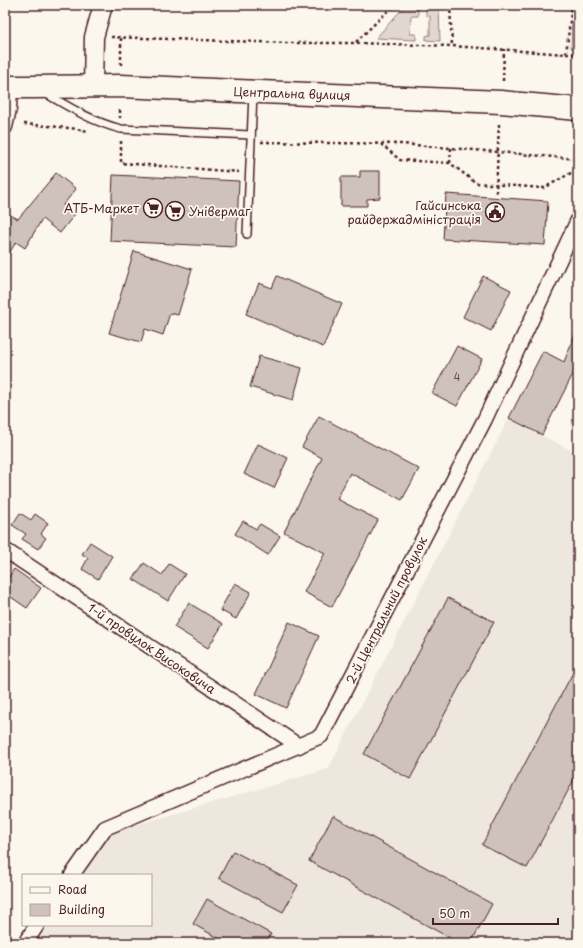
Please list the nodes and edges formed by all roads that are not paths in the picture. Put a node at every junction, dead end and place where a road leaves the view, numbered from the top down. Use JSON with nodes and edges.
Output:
{"nodes":[{"id":1,"x":102,"y":5,"type":"edge"},
{"id":2,"x":93,"y":86,"type":"junction"},
{"id":3,"x":7,"y":87,"type":"edge"},
{"id":4,"x":34,"y":88,"type":"junction"},
{"id":5,"x":253,"y":92,"type":"junction"},
{"id":6,"x":578,"y":109,"type":"edge"},
{"id":7,"x":5,"y":126,"type":"edge"},
{"id":8,"x":251,"y":138,"type":"junction"},
{"id":9,"x":578,"y":220,"type":"edge"},
{"id":10,"x":247,"y":234,"type":"dead end"},
{"id":11,"x":5,"y":550,"type":"edge"},
{"id":12,"x":299,"y":746,"type":"junction"},
{"id":13,"x":73,"y":874,"type":"edge"},
{"id":14,"x":36,"y":926,"type":"edge"},
{"id":15,"x":25,"y":943,"type":"edge"}],
"edges":[{"from":1,"to":2,"type":"street"},
{"from":2,"to":4,"type":"highway","name":"Центральна вулиця"},
{"from":2,"to":5,"type":"highway","name":"Центральна вулиця"},
{"from":3,"to":4,"type":"highway","name":"Центральна вулиця"},
{"from":3,"to":7,"type":"street"},
{"from":4,"to":8,"type":"lane"},
{"from":5,"to":6,"type":"highway","name":"Центральна вулиця"},
{"from":5,"to":8,"type":"lane"},
{"from":8,"to":10,"type":"lane"},
{"from":9,"to":12,"type":"street","name":"2-й Центральний провулок"},
{"from":11,"to":12,"type":"street","name":"1-й провулок Високовича"},
{"from":12,"to":13,"type":"street","name":"2-й Центральний провулок"},
{"from":14,"to":15,"type":"street"}]}
